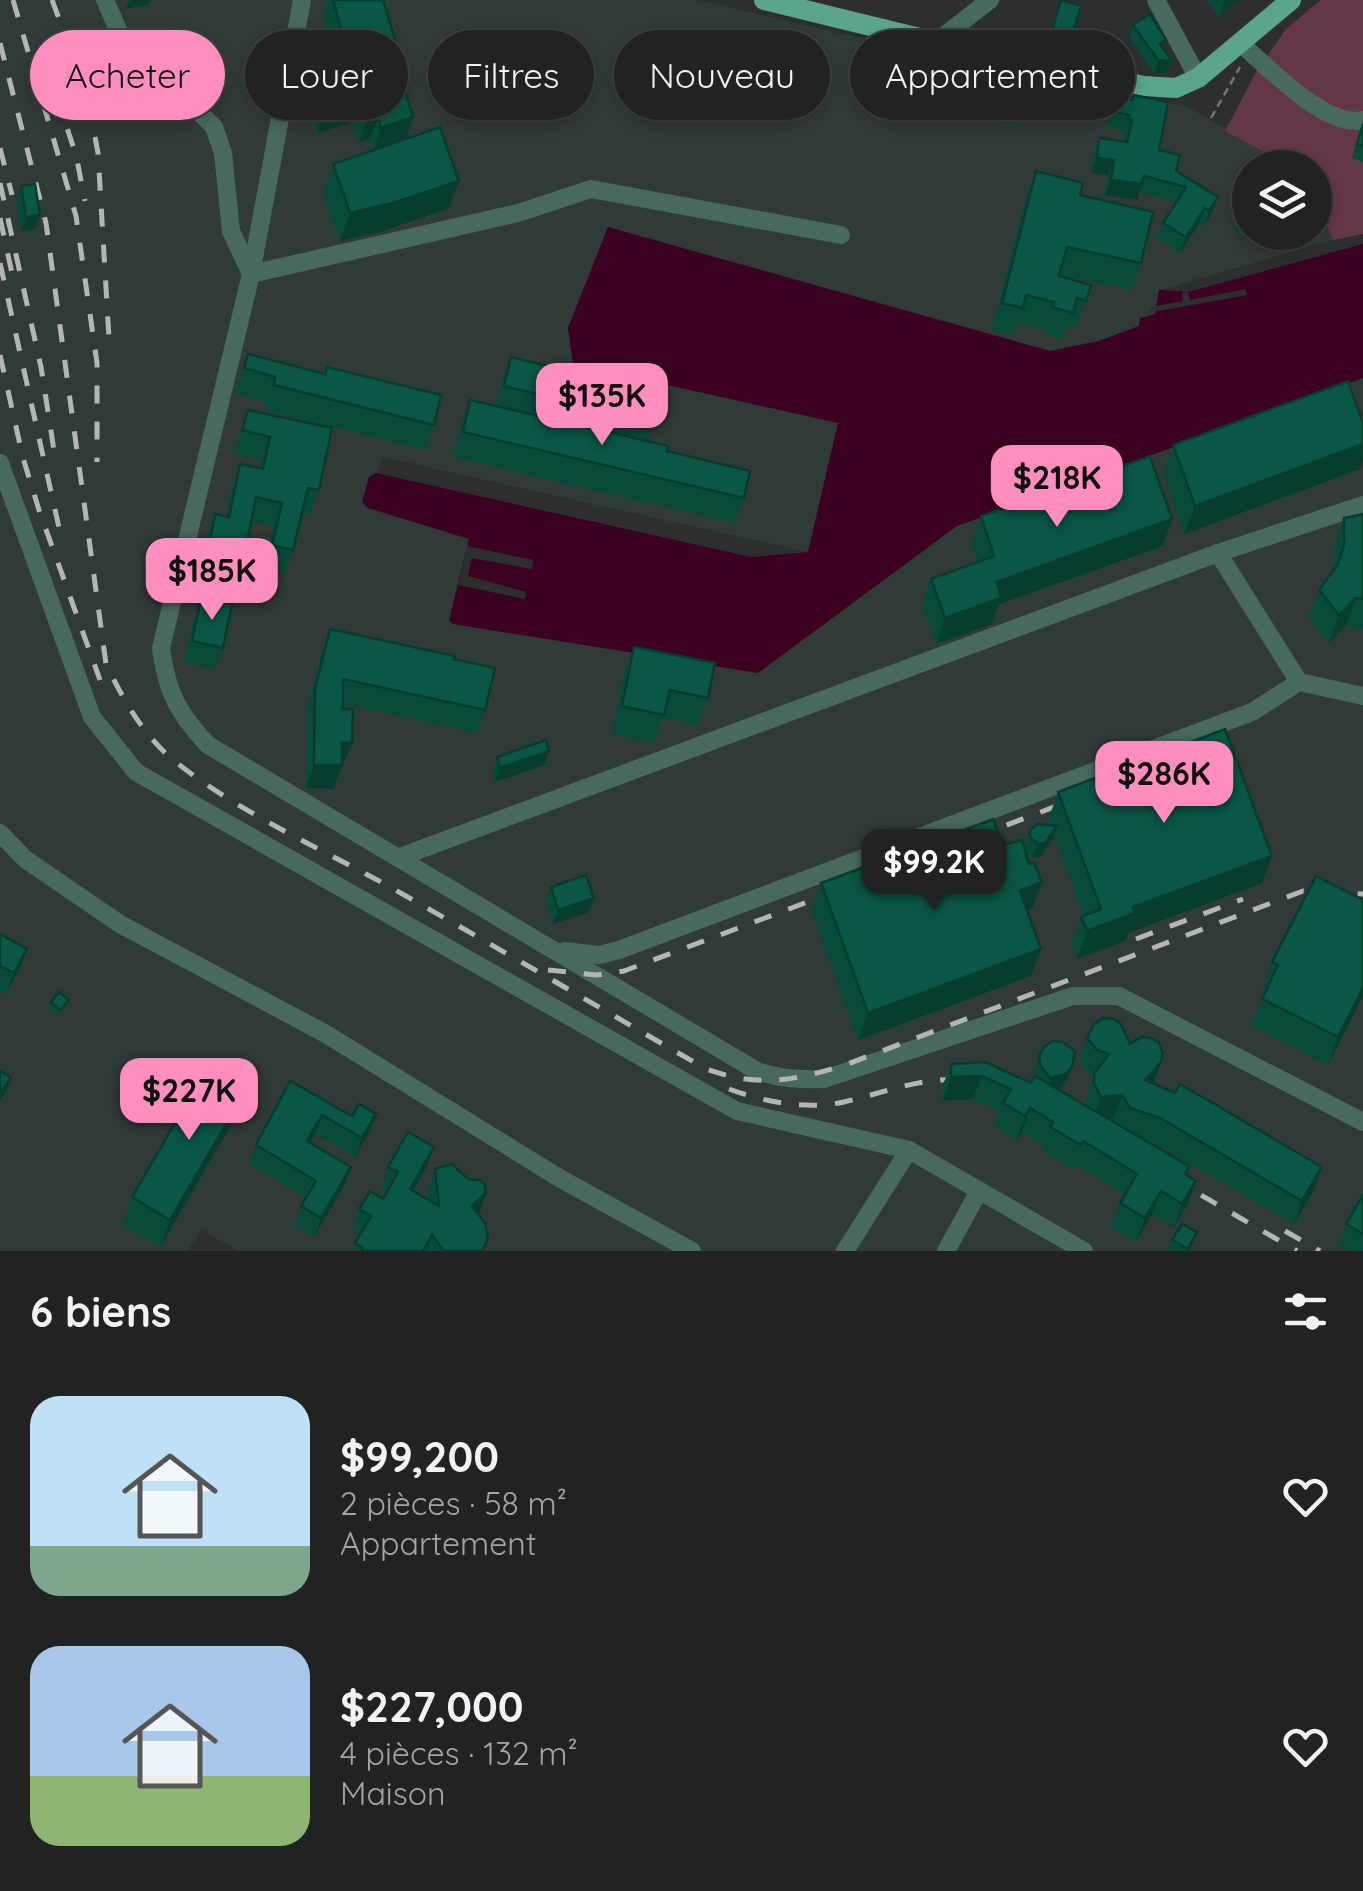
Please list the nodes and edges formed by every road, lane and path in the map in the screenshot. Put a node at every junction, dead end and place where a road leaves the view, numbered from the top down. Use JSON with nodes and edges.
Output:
{"nodes":[{"id":1,"x":105,"y":0,"type":"edge"},
{"id":2,"x":302,"y":0,"type":"edge"},
{"id":3,"x":764,"y":0,"type":"edge"},
{"id":4,"x":990,"y":0,"type":"edge"},
{"id":5,"x":1156,"y":0,"type":"edge"},
{"id":6,"x":1291,"y":0,"type":"edge"},
{"id":7,"x":810,"y":5,"type":"edge"},
{"id":8,"x":895,"y":30,"type":"edge"},
{"id":9,"x":951,"y":30,"type":"edge"},
{"id":10,"x":1240,"y":43,"type":"junction"},
{"id":11,"x":1198,"y":78,"type":"junction"},
{"id":12,"x":1135,"y":84,"type":"edge"},
{"id":13,"x":1363,"y":120,"type":"edge"},
{"id":14,"x":841,"y":235,"type":"dead end"},
{"id":15,"x":251,"y":274,"type":"junction"},
{"id":16,"x":0,"y":463,"type":"edge"},
{"id":17,"x":1363,"y":505,"type":"edge"},
{"id":18,"x":1218,"y":553,"type":"junction"},
{"id":19,"x":1298,"y":682,"type":"junction"},
{"id":20,"x":1363,"y":696,"type":"edge"},
{"id":21,"x":0,"y":833,"type":"edge"},
{"id":22,"x":400,"y":858,"type":"junction"},
{"id":23,"x":555,"y":950,"type":"junction"},
{"id":24,"x":1363,"y":1122,"type":"edge"},
{"id":25,"x":909,"y":1150,"type":"junction"},
{"id":26,"x":978,"y":1190,"type":"junction"},
{"id":27,"x":692,"y":1251,"type":"edge"},
{"id":28,"x":846,"y":1251,"type":"edge"},
{"id":29,"x":946,"y":1251,"type":"edge"},
{"id":30,"x":1084,"y":1251,"type":"edge"}],
"edges":[{"from":1,"to":15,"type":"street"},
{"from":2,"to":15,"type":"street"},
{"from":3,"to":7,"type":"main road"},
{"from":4,"to":9,"type":"street"},
{"from":5,"to":11,"type":"street"},
{"from":6,"to":10,"type":"main road"},
{"from":7,"to":8,"type":"main road"},
{"from":10,"to":11,"type":"main road"},
{"from":10,"to":13,"type":"street"},
{"from":11,"to":12,"type":"main road"},
{"from":14,"to":15,"type":"street"},
{"from":15,"to":22,"type":"street"},
{"from":16,"to":25,"type":"street"},
{"from":17,"to":18,"type":"street"},
{"from":18,"to":19,"type":"street"},
{"from":18,"to":22,"type":"street"},
{"from":19,"to":20,"type":"street"},
{"from":19,"to":23,"type":"street"},
{"from":21,"to":27,"type":"street"},
{"from":22,"to":23,"type":"street"},
{"from":23,"to":24,"type":"street"},
{"from":25,"to":26,"type":"street"},
{"from":25,"to":28,"type":"street"},
{"from":26,"to":29,"type":"street"},
{"from":26,"to":30,"type":"street"}]}
